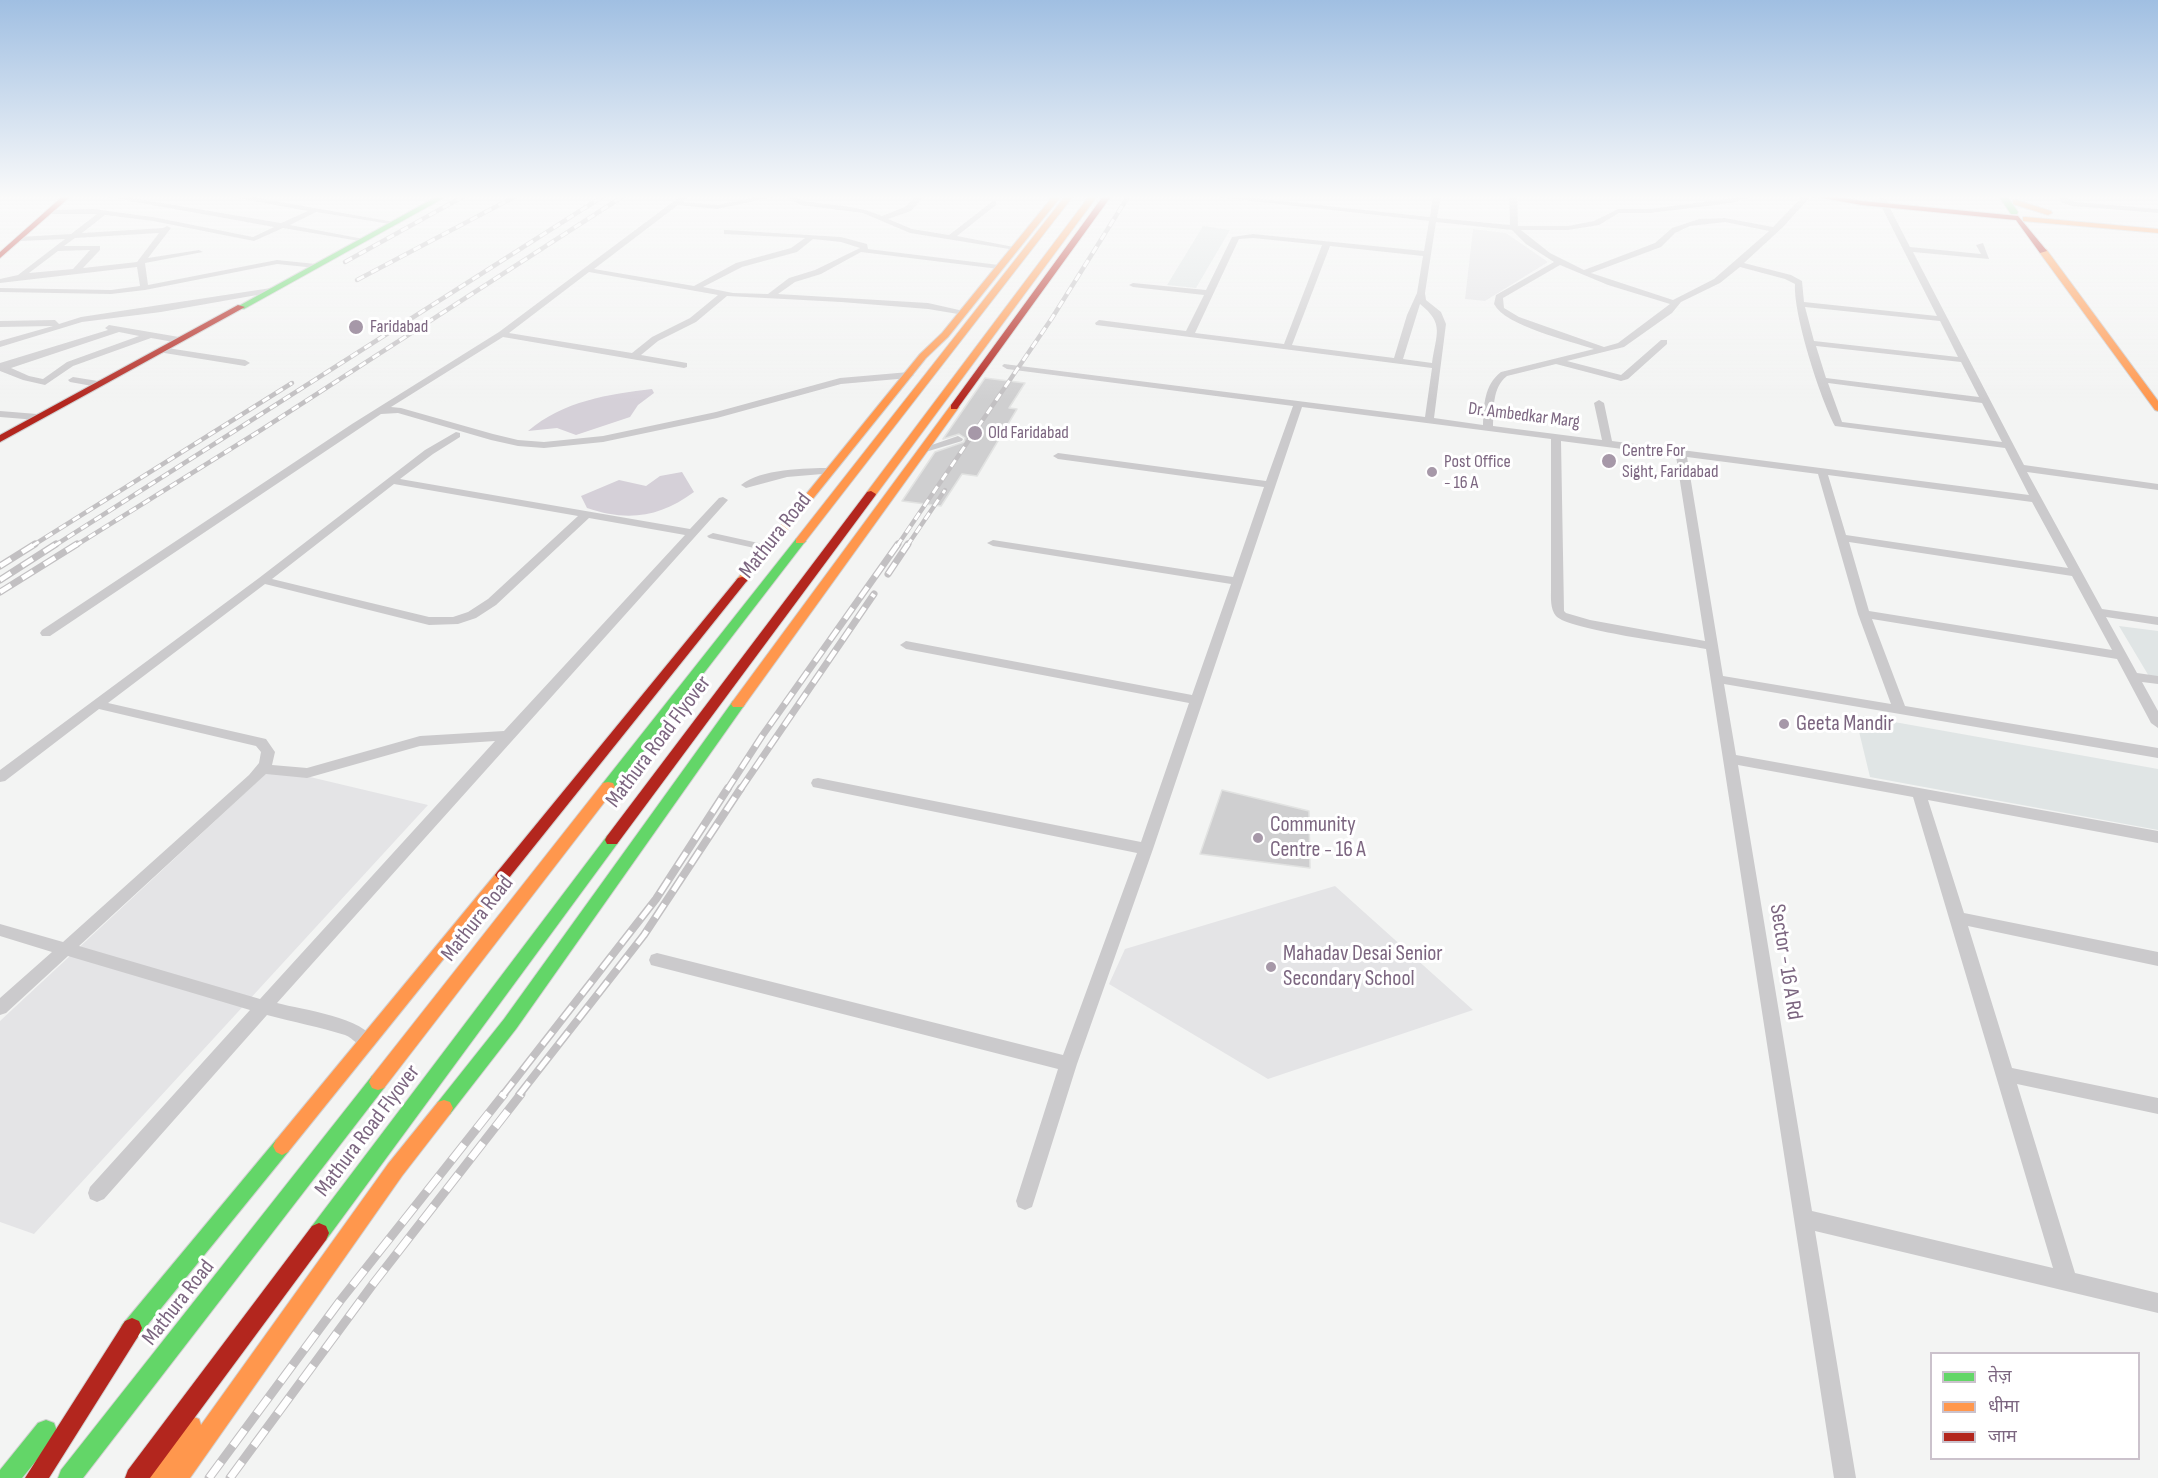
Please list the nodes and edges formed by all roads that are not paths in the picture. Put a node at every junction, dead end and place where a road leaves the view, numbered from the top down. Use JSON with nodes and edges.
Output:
{"nodes":[{"id":1,"x":37,"y":264,"type":"edge"},
{"id":2,"x":82,"y":264,"type":"edge"},
{"id":3,"x":127,"y":264,"type":"edge"},
{"id":4,"x":141,"y":264,"type":"edge"},
{"id":5,"x":267,"y":264,"type":"edge"},
{"id":6,"x":296,"y":264,"type":"edge"},
{"id":7,"x":320,"y":264,"type":"edge"},
{"id":8,"x":597,"y":264,"type":"edge"},
{"id":9,"x":743,"y":264,"type":"edge"},
{"id":10,"x":833,"y":264,"type":"edge"},
{"id":11,"x":975,"y":264,"type":"edge"},
{"id":12,"x":1002,"y":264,"type":"edge"},
{"id":13,"x":1015,"y":264,"type":"edge"},
{"id":14,"x":1042,"y":264,"type":"edge"},
{"id":15,"x":1058,"y":264,"type":"edge"},
{"id":16,"x":1223,"y":264,"type":"edge"},
{"id":17,"x":1319,"y":264,"type":"edge"},
{"id":18,"x":1426,"y":264,"type":"edge"},
{"id":19,"x":1556,"y":264,"type":"edge"},
{"id":20,"x":1567,"y":264,"type":"edge"},
{"id":21,"x":1607,"y":264,"type":"edge"},
{"id":22,"x":1738,"y":264,"type":"joint"},
{"id":23,"x":1914,"y":264,"type":"edge"},
{"id":24,"x":2056,"y":264,"type":"edge"},
{"id":25,"x":2062,"y":264,"type":"edge"},
{"id":26,"x":316,"y":266,"type":"junction"},
{"id":27,"x":999,"y":267,"type":"junction"},
{"id":28,"x":589,"y":270,"type":"junction"},
{"id":29,"x":75,"y":271,"type":"junction"},
{"id":30,"x":1585,"y":272,"type":"junction"},
{"id":31,"x":19,"y":277,"type":"junction"},
{"id":32,"x":0,"y":281,"type":"edge"},
{"id":33,"x":1133,"y":285,"type":"dead end"},
{"id":34,"x":145,"y":288,"type":"junction"},
{"id":35,"x":696,"y":288,"type":"junction"},
{"id":36,"x":0,"y":290,"type":"edge"},
{"id":37,"x":271,"y":290,"type":"junction"},
{"id":38,"x":726,"y":293,"type":"junction"},
{"id":39,"x":1209,"y":293,"type":"junction"},
{"id":40,"x":1421,"y":293,"type":"junction"},
{"id":41,"x":769,"y":297,"type":"junction"},
{"id":42,"x":1674,"y":303,"type":"junction"},
{"id":43,"x":1800,"y":304,"type":"junction"},
{"id":44,"x":964,"y":312,"type":"junction"},
{"id":45,"x":1943,"y":319,"type":"junction"},
{"id":46,"x":81,"y":320,"type":"junction"},
{"id":47,"x":69,"y":323,"type":"junction"},
{"id":48,"x":1099,"y":323,"type":"dead end"},
{"id":49,"x":0,"y":324,"type":"edge"},
{"id":50,"x":118,"y":330,"type":"junction"},
{"id":51,"x":502,"y":334,"type":"junction"},
{"id":52,"x":150,"y":335,"type":"junction"},
{"id":53,"x":1189,"y":335,"type":"junction"},
{"id":54,"x":179,"y":340,"type":"junction"},
{"id":55,"x":941,"y":340,"type":"junction"},
{"id":56,"x":1664,"y":342,"type":"dead end"},
{"id":57,"x":1812,"y":343,"type":"junction"},
{"id":58,"x":0,"y":344,"type":"edge"},
{"id":59,"x":1287,"y":347,"type":"junction"},
{"id":60,"x":1602,"y":349,"type":"junction"},
{"id":61,"x":161,"y":350,"type":"junction"},
{"id":62,"x":634,"y":356,"type":"junction"},
{"id":63,"x":1965,"y":360,"type":"junction"},
{"id":64,"x":1398,"y":361,"type":"junction"},
{"id":65,"x":1556,"y":361,"type":"junction"},
{"id":66,"x":245,"y":363,"type":"dead end"},
{"id":67,"x":684,"y":365,"type":"dead end"},
{"id":68,"x":1007,"y":366,"type":"dead end"},
{"id":69,"x":1437,"y":366,"type":"junction"},
{"id":70,"x":1,"y":367,"type":"edge"},
{"id":71,"x":909,"y":375,"type":"junction"},
{"id":72,"x":73,"y":380,"type":"dead end"},
{"id":73,"x":1824,"y":380,"type":"junction"},
{"id":74,"x":98,"y":384,"type":"junction"},
{"id":75,"x":919,"y":386,"type":"junction"},
{"id":76,"x":2158,"y":390,"type":"edge"},
{"id":77,"x":895,"y":392,"type":"junction"},
{"id":78,"x":1988,"y":401,"type":"junction"},
{"id":79,"x":1599,"y":403,"type":"dead end"},
{"id":80,"x":1298,"y":404,"type":"junction"},
{"id":81,"x":2158,"y":408,"type":"edge"},
{"id":82,"x":377,"y":412,"type":"junction"},
{"id":83,"x":0,"y":414,"type":"edge"},
{"id":84,"x":37,"y":417,"type":"junction"},
{"id":85,"x":1429,"y":421,"type":"junction"},
{"id":86,"x":1488,"y":428,"type":"junction"},
{"id":87,"x":456,"y":435,"type":"junction"},
{"id":88,"x":1556,"y":437,"type":"junction"},
{"id":89,"x":0,"y":438,"type":"edge"},
{"id":90,"x":958,"y":439,"type":"dead end"},
{"id":91,"x":1608,"y":444,"type":"junction"},
{"id":92,"x":2009,"y":446,"type":"junction"},
{"id":93,"x":922,"y":450,"type":"junction"},
{"id":94,"x":1681,"y":453,"type":"junction"},
{"id":95,"x":1058,"y":456,"type":"dead end"},
{"id":96,"x":2022,"y":468,"type":"junction"},
{"id":97,"x":830,"y":471,"type":"junction"},
{"id":98,"x":1822,"y":471,"type":"junction"},
{"id":99,"x":392,"y":481,"type":"junction"},
{"id":100,"x":746,"y":485,"type":"dead end"},
{"id":101,"x":1270,"y":485,"type":"junction"},
{"id":102,"x":2158,"y":487,"type":"edge"},
{"id":103,"x":2036,"y":499,"type":"junction"},
{"id":104,"x":723,"y":500,"type":"dead end"},
{"id":105,"x":585,"y":516,"type":"junction"},
{"id":106,"x":693,"y":533,"type":"junction"},
{"id":107,"x":713,"y":536,"type":"dead end"},
{"id":108,"x":1842,"y":538,"type":"junction"},
{"id":109,"x":993,"y":543,"type":"dead end"},
{"id":110,"x":768,"y":548,"type":"junction"},
{"id":111,"x":2077,"y":573,"type":"junction"},
{"id":112,"x":263,"y":580,"type":"junction"},
{"id":113,"x":1237,"y":581,"type":"junction"},
{"id":114,"x":2097,"y":612,"type":"junction"},
{"id":115,"x":1864,"y":615,"type":"junction"},
{"id":116,"x":2158,"y":621,"type":"edge"},
{"id":117,"x":46,"y":633,"type":"dead end"},
{"id":118,"x":906,"y":645,"type":"dead end"},
{"id":119,"x":1712,"y":646,"type":"junction"},
{"id":120,"x":2122,"y":656,"type":"junction"},
{"id":121,"x":2132,"y":676,"type":"junction"},
{"id":122,"x":1718,"y":679,"type":"junction"},
{"id":123,"x":2158,"y":680,"type":"edge"},
{"id":124,"x":1197,"y":700,"type":"junction"},
{"id":125,"x":95,"y":704,"type":"junction"},
{"id":126,"x":1900,"y":710,"type":"junction"},
{"id":127,"x":2158,"y":723,"type":"edge"},
{"id":128,"x":508,"y":735,"type":"junction"},
{"id":129,"x":2158,"y":753,"type":"edge"},
{"id":130,"x":1730,"y":759,"type":"junction"},
{"id":131,"x":262,"y":769,"type":"junction"},
{"id":132,"x":0,"y":777,"type":"edge"},
{"id":133,"x":818,"y":783,"type":"dead end"},
{"id":134,"x":1918,"y":794,"type":"junction"},
{"id":135,"x":2158,"y":837,"type":"edge"},
{"id":136,"x":1146,"y":849,"type":"junction"},
{"id":137,"x":1958,"y":918,"type":"junction"},
{"id":138,"x":0,"y":930,"type":"edge"},
{"id":139,"x":67,"y":949,"type":"junction"},
{"id":140,"x":2158,"y":959,"type":"edge"},
{"id":141,"x":657,"y":960,"type":"dead end"},
{"id":142,"x":264,"y":1007,"type":"junction"},
{"id":143,"x":0,"y":1008,"type":"edge"},
{"id":144,"x":367,"y":1042,"type":"junction"},
{"id":145,"x":1068,"y":1064,"type":"junction"},
{"id":146,"x":2005,"y":1074,"type":"junction"},
{"id":147,"x":2158,"y":1106,"type":"edge"},
{"id":148,"x":97,"y":1193,"type":"dead end"},
{"id":149,"x":1025,"y":1202,"type":"dead end"},
{"id":150,"x":1804,"y":1219,"type":"junction"},
{"id":151,"x":2067,"y":1281,"type":"junction"},
{"id":152,"x":2158,"y":1303,"type":"edge"},
{"id":153,"x":258,"y":1314,"type":"junction"},
{"id":154,"x":132,"y":1328,"type":"junction"},
{"id":155,"x":8,"y":1478,"type":"edge"},
{"id":156,"x":36,"y":1478,"type":"edge"},
{"id":157,"x":69,"y":1478,"type":"edge"},
{"id":158,"x":136,"y":1478,"type":"edge"},
{"id":159,"x":160,"y":1478,"type":"edge"},
{"id":160,"x":177,"y":1478,"type":"edge"},
{"id":161,"x":1845,"y":1478,"type":"edge"}],
"edges":[{"from":1,"to":31,"type":"street"},
{"from":2,"to":29,"type":"street"},
{"from":3,"to":29,"type":"street"},
{"from":4,"to":34,"type":"street"},
{"from":5,"to":34,"type":"street"},
{"from":6,"to":26,"type":"street"},
{"from":7,"to":26,"type":"main road"},
{"from":8,"to":28,"type":"street"},
{"from":9,"to":35,"type":"street"},
{"from":10,"to":41,"type":"street"},
{"from":11,"to":27,"type":"street"},
{"from":12,"to":27,"type":"main road"},
{"from":13,"to":75,"type":"main road"},
{"from":14,"to":153,"type":"main road","name":"Mathura Road Flyover"},
{"from":15,"to":93,"type":"main road"},
{"from":16,"to":39,"type":"street"},
{"from":17,"to":59,"type":"street"},
{"from":18,"to":40,"type":"street"},
{"from":19,"to":60,"type":"street"},
{"from":20,"to":30,"type":"street"},
{"from":21,"to":30,"type":"street"},
{"from":22,"to":42,"type":"street"},
{"from":22,"to":43,"type":"street"},
{"from":23,"to":45,"type":"street"},
{"from":24,"to":81,"type":"main road"},
{"from":25,"to":76,"type":"main road"},
{"from":26,"to":37,"type":"main road"},
{"from":27,"to":44,"type":"main road"},
{"from":28,"to":35,"type":"street"},
{"from":28,"to":51,"type":"street"},
{"from":29,"to":31,"type":"street"},
{"from":30,"to":42,"type":"street"},
{"from":31,"to":32,"type":"street"},
{"from":33,"to":39,"type":"street"},
{"from":34,"to":36,"type":"street"},
{"from":35,"to":38,"type":"street"},
{"from":37,"to":46,"type":"street"},
{"from":37,"to":54,"type":"main road"},
{"from":38,"to":41,"type":"street"},
{"from":38,"to":62,"type":"street"},
{"from":39,"to":53,"type":"street"},
{"from":40,"to":64,"type":"street"},
{"from":40,"to":69,"type":"street"},
{"from":41,"to":44,"type":"street"},
{"from":42,"to":60,"type":"street"},
{"from":43,"to":45,"type":"street"},
{"from":43,"to":57,"type":"street"},
{"from":44,"to":55,"type":"main road"},
{"from":45,"to":63,"type":"street"},
{"from":46,"to":47,"type":"street"},
{"from":46,"to":50,"type":"street"},
{"from":47,"to":49,"type":"street"},
{"from":47,"to":58,"type":"street"},
{"from":48,"to":53,"type":"street"},
{"from":50,"to":52,"type":"street"},
{"from":50,"to":70,"type":"street"},
{"from":51,"to":62,"type":"street"},
{"from":51,"to":82,"type":"street"},
{"from":52,"to":54,"type":"street"},
{"from":52,"to":70,"type":"street"},
{"from":53,"to":59,"type":"street"},
{"from":54,"to":61,"type":"main road"},
{"from":55,"to":71,"type":"main road"},
{"from":55,"to":75,"type":"main road"},
{"from":56,"to":65,"type":"street"},
{"from":57,"to":63,"type":"street"},
{"from":57,"to":73,"type":"street"},
{"from":59,"to":64,"type":"street"},
{"from":60,"to":65,"type":"street"},
{"from":61,"to":66,"type":"street"},
{"from":61,"to":74,"type":"main road"},
{"from":62,"to":67,"type":"street"},
{"from":63,"to":78,"type":"street"},
{"from":64,"to":69,"type":"street"},
{"from":65,"to":86,"type":"street"},
{"from":68,"to":80,"type":"street","name":"Dr. Ambedkar Marg"},
{"from":69,"to":85,"type":"street"},
{"from":71,"to":77,"type":"main road"},
{"from":71,"to":82,"type":"street"},
{"from":72,"to":74,"type":"street"},
{"from":73,"to":78,"type":"street"},
{"from":73,"to":92,"type":"street"},
{"from":74,"to":84,"type":"main road"},
{"from":75,"to":157,"type":"main road","name":"Mathura Road"},
{"from":77,"to":87,"type":"street"},
{"from":77,"to":97,"type":"main road"},
{"from":78,"to":92,"type":"street"},
{"from":79,"to":91,"type":"street"},
{"from":80,"to":85,"type":"street","name":"Dr. Ambedkar Marg"},
{"from":80,"to":101,"type":"street"},
{"from":82,"to":87,"type":"street"},
{"from":82,"to":117,"type":"street"},
{"from":83,"to":84,"type":"street"},
{"from":84,"to":89,"type":"main road"},
{"from":85,"to":86,"type":"street","name":"Dr. Ambedkar Marg"},
{"from":86,"to":88,"type":"street","name":"Dr. Ambedkar Marg"},
{"from":87,"to":99,"type":"street"},
{"from":88,"to":91,"type":"street","name":"Dr. Ambedkar Marg"},
{"from":88,"to":119,"type":"street"},
{"from":90,"to":93,"type":"street"},
{"from":91,"to":94,"type":"street","name":"Dr. Ambedkar Marg"},
{"from":92,"to":96,"type":"street"},
{"from":93,"to":160,"type":"main road"},
{"from":94,"to":98,"type":"street","name":"Dr. Ambedkar Marg"},
{"from":94,"to":119,"type":"street","name":"Sector - 16 A Rd"},
{"from":95,"to":101,"type":"street"},
{"from":96,"to":102,"type":"street"},
{"from":96,"to":103,"type":"street"},
{"from":97,"to":100,"type":"street"},
{"from":97,"to":110,"type":"main road"},
{"from":98,"to":103,"type":"street","name":"Dr. Ambedkar Marg"},
{"from":98,"to":108,"type":"street"},
{"from":99,"to":105,"type":"street"},
{"from":99,"to":112,"type":"street"},
{"from":101,"to":113,"type":"street"},
{"from":103,"to":111,"type":"street"},
{"from":104,"to":106,"type":"street"},
{"from":105,"to":106,"type":"street"},
{"from":105,"to":112,"type":"street"},
{"from":106,"to":128,"type":"street"},
{"from":107,"to":110,"type":"street"},
{"from":108,"to":111,"type":"street"},
{"from":108,"to":115,"type":"street"},
{"from":109,"to":113,"type":"street"},
{"from":110,"to":144,"type":"main road"},
{"from":111,"to":114,"type":"street"},
{"from":112,"to":125,"type":"street"},
{"from":113,"to":124,"type":"street"},
{"from":114,"to":116,"type":"street"},
{"from":114,"to":120,"type":"street"},
{"from":115,"to":120,"type":"street"},
{"from":115,"to":126,"type":"street"},
{"from":118,"to":124,"type":"street"},
{"from":119,"to":122,"type":"street","name":"Sector - 16 A Rd"},
{"from":120,"to":121,"type":"street"},
{"from":121,"to":123,"type":"street"},
{"from":121,"to":127,"type":"street"},
{"from":122,"to":126,"type":"street"},
{"from":122,"to":130,"type":"street","name":"Sector - 16 A Rd"},
{"from":124,"to":136,"type":"street"},
{"from":125,"to":131,"type":"street"},
{"from":125,"to":132,"type":"street"},
{"from":126,"to":129,"type":"street"},
{"from":128,"to":131,"type":"street"},
{"from":128,"to":142,"type":"street"},
{"from":130,"to":134,"type":"street"},
{"from":130,"to":150,"type":"street","name":"Sector - 16 A Rd"},
{"from":131,"to":139,"type":"street"},
{"from":133,"to":136,"type":"street"},
{"from":134,"to":135,"type":"street"},
{"from":134,"to":137,"type":"street"},
{"from":136,"to":145,"type":"street"},
{"from":137,"to":140,"type":"street"},
{"from":137,"to":146,"type":"street"},
{"from":138,"to":139,"type":"street"},
{"from":139,"to":142,"type":"street"},
{"from":139,"to":143,"type":"street"},
{"from":141,"to":145,"type":"street"},
{"from":142,"to":144,"type":"street"},
{"from":142,"to":148,"type":"street"},
{"from":144,"to":154,"type":"main road"},
{"from":145,"to":149,"type":"street"},
{"from":146,"to":147,"type":"street"},
{"from":146,"to":151,"type":"street"},
{"from":150,"to":151,"type":"street"},
{"from":150,"to":161,"type":"street","name":"Sector - 16 A Rd"},
{"from":151,"to":152,"type":"street"},
{"from":153,"to":158,"type":"main road"},
{"from":153,"to":159,"type":"main road"},
{"from":154,"to":155,"type":"main road"},
{"from":154,"to":156,"type":"main road"}]}
